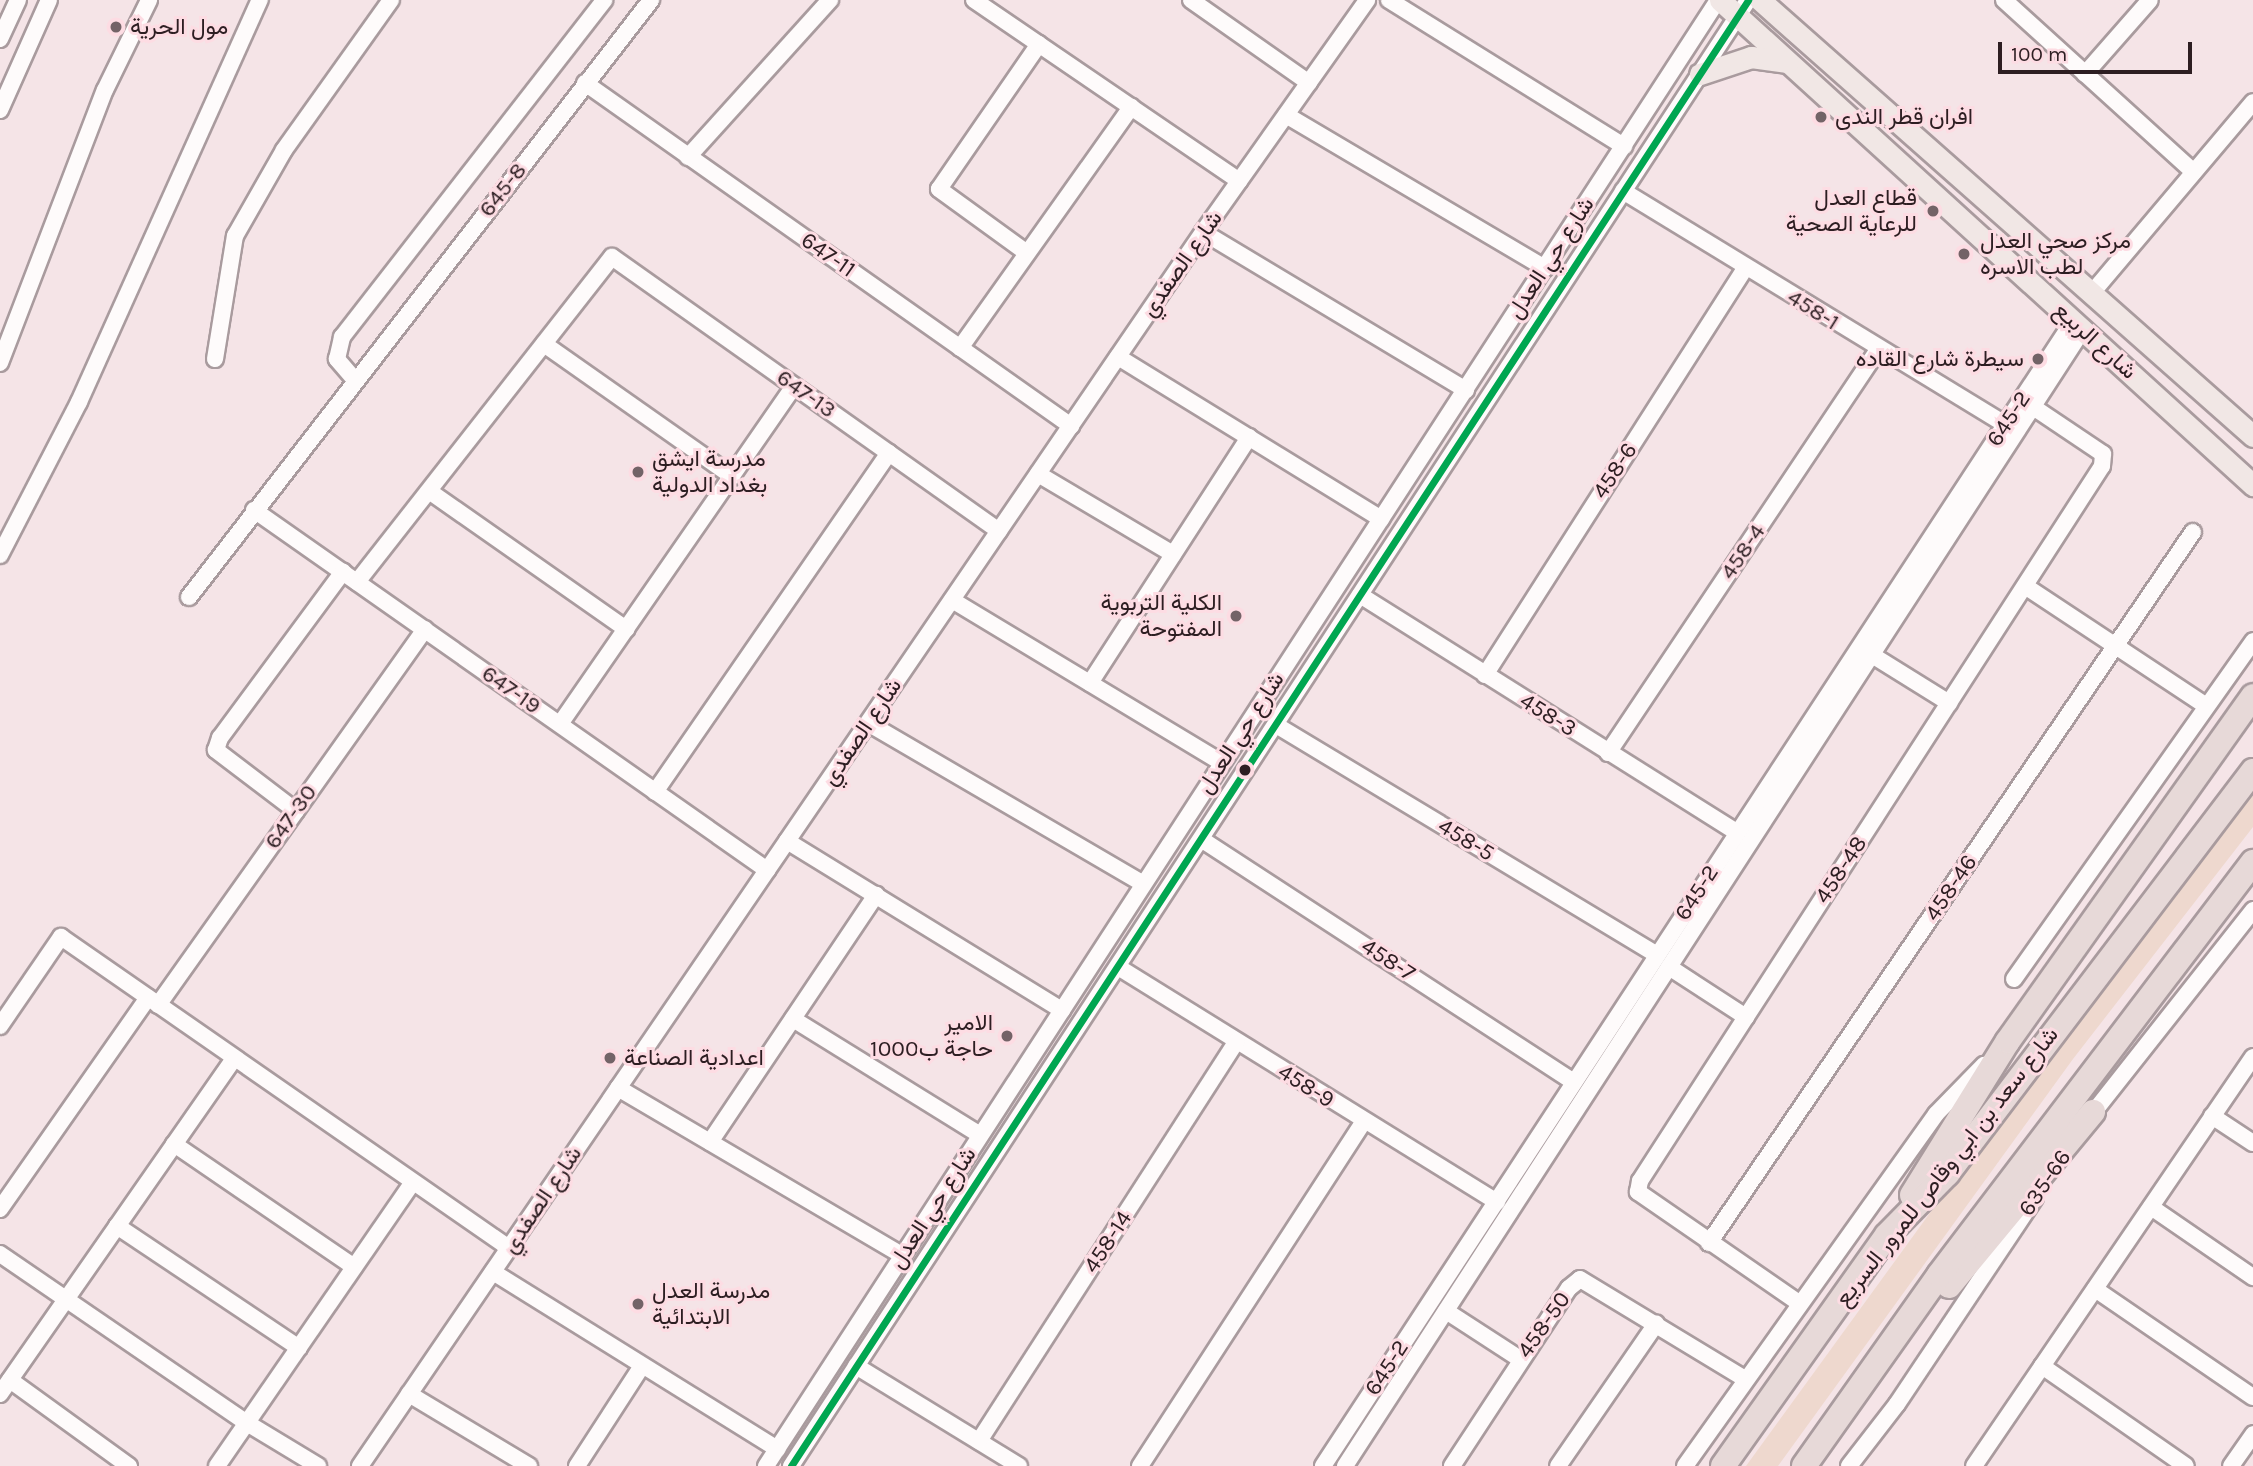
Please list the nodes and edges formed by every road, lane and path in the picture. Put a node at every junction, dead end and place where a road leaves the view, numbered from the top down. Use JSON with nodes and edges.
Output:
{"nodes":[{"id":1,"x":18,"y":0,"type":"edge"},
{"id":2,"x":49,"y":0,"type":"edge"},
{"id":3,"x":149,"y":0,"type":"edge"},
{"id":4,"x":260,"y":0,"type":"edge"},
{"id":5,"x":391,"y":0,"type":"edge"},
{"id":6,"x":604,"y":0,"type":"edge"},
{"id":7,"x":651,"y":0,"type":"edge"},
{"id":8,"x":830,"y":0,"type":"edge"},
{"id":9,"x":974,"y":0,"type":"edge"},
{"id":10,"x":1367,"y":0,"type":"edge"},
{"id":11,"x":1389,"y":0,"type":"edge"},
{"id":12,"x":1719,"y":0,"type":"edge"},
{"id":13,"x":1760,"y":0,"type":"edge"},
{"id":14,"x":2004,"y":0,"type":"edge"},
{"id":15,"x":2150,"y":0,"type":"edge"},
{"id":16,"x":1197,"y":2,"type":"edge"},
{"id":17,"x":1742,"y":8,"type":"edge"},
{"id":18,"x":0,"y":39,"type":"edge"},
{"id":19,"x":1039,"y":44,"type":"junction"},
{"id":20,"x":1791,"y":63,"type":"junction"},
{"id":21,"x":1700,"y":74,"type":"junction"},
{"id":22,"x":2085,"y":74,"type":"junction"},
{"id":23,"x":6,"y":79,"type":"edge"},
{"id":24,"x":585,"y":83,"type":"junction"},
{"id":25,"x":1309,"y":83,"type":"junction"},
{"id":26,"x":2253,"y":102,"type":"edge"},
{"id":27,"x":1131,"y":107,"type":"junction"},
{"id":28,"x":0,"y":110,"type":"edge"},
{"id":29,"x":1286,"y":115,"type":"junction"},
{"id":30,"x":1620,"y":153,"type":"junction"},
{"id":31,"x":688,"y":157,"type":"junction"},
{"id":32,"x":1636,"y":172,"type":"junction"},
{"id":33,"x":2194,"y":172,"type":"junction"},
{"id":34,"x":1239,"y":181,"type":"junction"},
{"id":35,"x":1623,"y":191,"type":"junction"},
{"id":36,"x":1203,"y":232,"type":"junction"},
{"id":37,"x":1027,"y":253,"type":"junction"},
{"id":38,"x":1746,"y":267,"type":"junction"},
{"id":39,"x":1545,"y":268,"type":"junction"},
{"id":40,"x":2091,"y":294,"type":"junction"},
{"id":41,"x":2078,"y":325,"type":"junction"},
{"id":42,"x":6,"y":333,"type":"edge"},
{"id":43,"x":1500,"y":339,"type":"junction"},
{"id":44,"x":544,"y":344,"type":"junction"},
{"id":45,"x":960,"y":348,"type":"junction"},
{"id":46,"x":1878,"y":350,"type":"junction"},
{"id":47,"x":1519,"y":351,"type":"junction"},
{"id":48,"x":1118,"y":357,"type":"junction"},
{"id":49,"x":215,"y":359,"type":"dead end"},
{"id":50,"x":0,"y":363,"type":"edge"},
{"id":51,"x":355,"y":380,"type":"junction"},
{"id":52,"x":794,"y":386,"type":"junction"},
{"id":53,"x":1466,"y":390,"type":"junction"},
{"id":54,"x":2033,"y":407,"type":"junction"},
{"id":55,"x":2005,"y":424,"type":"junction"},
{"id":56,"x":1071,"y":426,"type":"junction"},
{"id":57,"x":2250,"y":433,"type":"edge"},
{"id":58,"x":1249,"y":437,"type":"junction"},
{"id":59,"x":890,"y":453,"type":"junction"},
{"id":60,"x":2222,"y":458,"type":"junction"},
{"id":61,"x":1038,"y":474,"type":"junction"},
{"id":62,"x":732,"y":476,"type":"junction"},
{"id":63,"x":2253,"y":485,"type":"edge"},
{"id":64,"x":429,"y":491,"type":"junction"},
{"id":65,"x":254,"y":510,"type":"junction"},
{"id":66,"x":1381,"y":519,"type":"junction"},
{"id":67,"x":999,"y":531,"type":"junction"},
{"id":68,"x":2193,"y":532,"type":"dead end"},
{"id":69,"x":1173,"y":554,"type":"junction"},
{"id":70,"x":0,"y":555,"type":"edge"},
{"id":71,"x":350,"y":577,"type":"junction"},
{"id":72,"x":2025,"y":586,"type":"junction"},
{"id":73,"x":1360,"y":595,"type":"junction"},
{"id":74,"x":189,"y":597,"type":"dead end"},
{"id":75,"x":952,"y":600,"type":"junction"},
{"id":76,"x":425,"y":629,"type":"junction"},
{"id":77,"x":626,"y":629,"type":"junction"},
{"id":78,"x":2253,"y":641,"type":"edge"},
{"id":79,"x":2115,"y":646,"type":"junction"},
{"id":80,"x":1872,"y":655,"type":"junction"},
{"id":81,"x":1485,"y":675,"type":"junction"},
{"id":82,"x":1090,"y":683,"type":"junction"},
{"id":83,"x":2253,"y":696,"type":"edge"},
{"id":84,"x":1949,"y":703,"type":"junction"},
{"id":85,"x":2206,"y":706,"type":"junction"},
{"id":86,"x":868,"y":723,"type":"junction"},
{"id":87,"x":560,"y":724,"type":"junction"},
{"id":88,"x":1276,"y":725,"type":"junction"},
{"id":89,"x":1608,"y":753,"type":"junction"},
{"id":90,"x":1222,"y":762,"type":"junction"},
{"id":91,"x":2253,"y":771,"type":"edge"},
{"id":92,"x":655,"y":792,"type":"junction"},
{"id":93,"x":296,"y":811,"type":"junction"},
{"id":94,"x":1737,"y":832,"type":"junction"},
{"id":95,"x":1201,"y":839,"type":"junction"},
{"id":96,"x":787,"y":841,"type":"junction"},
{"id":97,"x":2253,"y":862,"type":"edge"},
{"id":98,"x":767,"y":870,"type":"junction"},
{"id":99,"x":1143,"y":884,"type":"junction"},
{"id":100,"x":876,"y":895,"type":"junction"},
{"id":101,"x":2253,"y":910,"type":"edge"},
{"id":102,"x":1657,"y":955,"type":"junction"},
{"id":103,"x":1118,"y":967,"type":"junction"},
{"id":104,"x":1669,"y":967,"type":"junction"},
{"id":105,"x":2014,"y":979,"type":"dead end"},
{"id":106,"x":153,"y":1001,"type":"junction"},
{"id":107,"x":1062,"y":1010,"type":"junction"},
{"id":108,"x":1746,"y":1017,"type":"junction"},
{"id":109,"x":793,"y":1019,"type":"junction"},
{"id":110,"x":0,"y":1026,"type":"edge"},
{"id":111,"x":2008,"y":1041,"type":"junction"},
{"id":112,"x":1236,"y":1042,"type":"junction"},
{"id":113,"x":2253,"y":1057,"type":"edge"},
{"id":114,"x":234,"y":1058,"type":"junction"},
{"id":115,"x":1574,"y":1082,"type":"junction"},
{"id":116,"x":1013,"y":1086,"type":"junction"},
{"id":117,"x":618,"y":1088,"type":"junction"},
{"id":118,"x":1033,"y":1097,"type":"junction"},
{"id":119,"x":2093,"y":1112,"type":"junction"},
{"id":120,"x":2212,"y":1116,"type":"junction"},
{"id":121,"x":1363,"y":1122,"type":"junction"},
{"id":122,"x":980,"y":1135,"type":"junction"},
{"id":123,"x":710,"y":1142,"type":"junction"},
{"id":124,"x":2253,"y":1143,"type":"edge"},
{"id":125,"x":174,"y":1144,"type":"junction"},
{"id":126,"x":1532,"y":1147,"type":"junction"},
{"id":127,"x":1546,"y":1156,"type":"junction"},
{"id":128,"x":413,"y":1182,"type":"junction"},
{"id":129,"x":1497,"y":1202,"type":"junction"},
{"id":130,"x":2151,"y":1207,"type":"junction"},
{"id":131,"x":0,"y":1209,"type":"edge"},
{"id":132,"x":117,"y":1226,"type":"junction"},
{"id":133,"x":1887,"y":1235,"type":"junction"},
{"id":134,"x":1709,"y":1243,"type":"junction"},
{"id":135,"x":509,"y":1248,"type":"junction"},
{"id":136,"x":0,"y":1254,"type":"edge"},
{"id":137,"x":902,"y":1255,"type":"junction"},
{"id":138,"x":354,"y":1267,"type":"junction"},
{"id":139,"x":492,"y":1272,"type":"junction"},
{"id":140,"x":2253,"y":1277,"type":"edge"},
{"id":141,"x":2095,"y":1289,"type":"junction"},
{"id":142,"x":65,"y":1300,"type":"junction"},
{"id":143,"x":1799,"y":1303,"type":"junction"},
{"id":144,"x":1446,"y":1311,"type":"junction"},
{"id":145,"x":1656,"y":1324,"type":"junction"},
{"id":146,"x":299,"y":1348,"type":"junction"},
{"id":147,"x":1520,"y":1359,"type":"junction"},
{"id":148,"x":642,"y":1366,"type":"junction"},
{"id":149,"x":856,"y":1366,"type":"junction"},
{"id":150,"x":2042,"y":1366,"type":"junction"},
{"id":151,"x":1745,"y":1378,"type":"junction"},
{"id":152,"x":5,"y":1387,"type":"edge"},
{"id":153,"x":409,"y":1394,"type":"junction"},
{"id":154,"x":2253,"y":1397,"type":"edge"},
{"id":155,"x":247,"y":1423,"type":"junction"},
{"id":156,"x":1351,"y":1423,"type":"junction"},
{"id":157,"x":1834,"y":1424,"type":"junction"},
{"id":158,"x":2253,"y":1434,"type":"edge"},
{"id":159,"x":1365,"y":1435,"type":"junction"},
{"id":160,"x":979,"y":1441,"type":"junction"},
{"id":161,"x":777,"y":1449,"type":"junction"},
{"id":162,"x":1982,"y":1463,"type":"edge"},
{"id":163,"x":129,"y":1466,"type":"edge"},
{"id":164,"x":217,"y":1466,"type":"edge"},
{"id":165,"x":318,"y":1466,"type":"edge"},
{"id":166,"x":360,"y":1466,"type":"edge"},
{"id":167,"x":529,"y":1466,"type":"edge"},
{"id":168,"x":577,"y":1466,"type":"edge"},
{"id":169,"x":766,"y":1466,"type":"edge"},
{"id":170,"x":791,"y":1466,"type":"edge"},
{"id":171,"x":1019,"y":1466,"type":"edge"},
{"id":172,"x":1140,"y":1466,"type":"edge"},
{"id":173,"x":1323,"y":1466,"type":"edge"},
{"id":174,"x":1345,"y":1466,"type":"edge"},
{"id":175,"x":1452,"y":1466,"type":"edge"},
{"id":176,"x":1558,"y":1466,"type":"edge"},
{"id":177,"x":1685,"y":1466,"type":"edge"},
{"id":178,"x":1723,"y":1466,"type":"edge"},
{"id":179,"x":1804,"y":1466,"type":"edge"},
{"id":180,"x":1849,"y":1466,"type":"edge"},
{"id":181,"x":2186,"y":1466,"type":"edge"},
{"id":182,"x":2231,"y":1466,"type":"edge"}],
"edges":[{"from":1,"to":18,"type":"street"},
{"from":2,"to":23,"type":"street"},
{"from":3,"to":42,"type":"street"},
{"from":4,"to":70,"type":"street"},
{"from":5,"to":49,"type":"street"},
{"from":6,"to":51,"type":"street","name":"645-8"},
{"from":7,"to":24,"type":"street","name":"645-8"},
{"from":8,"to":31,"type":"street"},
{"from":9,"to":19,"type":"street"},
{"from":10,"to":25,"type":"street","name":"شارع الصفدي"},
{"from":11,"to":30,"type":"street"},
{"from":12,"to":17,"type":"main road","name":"شارع الربيع"},
{"from":12,"to":30,"type":"street","name":"شارع حي العدل"},
{"from":13,"to":40,"type":"main road","name":"شارع الربيع"},
{"from":14,"to":22,"type":"street"},
{"from":15,"to":22,"type":"street"},
{"from":16,"to":25,"type":"street"},
{"from":17,"to":20,"type":"main road","name":"شارع الربيع"},
{"from":17,"to":21,"type":"street","name":"شارع حي العدل"},
{"from":19,"to":27,"type":"street"},
{"from":19,"to":37,"type":"street"},
{"from":20,"to":21,"type":"main road"},
{"from":20,"to":41,"type":"main road","name":"شارع الربيع"},
{"from":21,"to":32,"type":"street","name":"شارع حي العدل"},
{"from":22,"to":33,"type":"street"},
{"from":23,"to":28,"type":"street"},
{"from":24,"to":31,"type":"street","name":"647-11"},
{"from":24,"to":51,"type":"street","name":"645-8"},
{"from":25,"to":29,"type":"street","name":"شارع الصفدي"},
{"from":26,"to":33,"type":"street"},
{"from":27,"to":34,"type":"street"},
{"from":27,"to":37,"type":"street"},
{"from":29,"to":34,"type":"street","name":"شارع الصفدي"},
{"from":29,"to":39,"type":"street"},
{"from":30,"to":32,"type":"street"},
{"from":30,"to":39,"type":"street","name":"شارع حي العدل"},
{"from":31,"to":45,"type":"street","name":"647-11"},
{"from":32,"to":35,"type":"street","name":"شارع حي العدل"},
{"from":33,"to":40,"type":"street"},
{"from":34,"to":36,"type":"street","name":"شارع الصفدي"},
{"from":35,"to":38,"type":"street","name":"458-1"},
{"from":35,"to":47,"type":"street","name":"شارع حي العدل"},
{"from":36,"to":48,"type":"street","name":"شارع الصفدي"},
{"from":36,"to":53,"type":"street"},
{"from":37,"to":45,"type":"street"},
{"from":38,"to":46,"type":"street","name":"458-1"},
{"from":38,"to":81,"type":"street","name":"458-6"},
{"from":39,"to":43,"type":"street","name":"شارع حي العدل"},
{"from":40,"to":57,"type":"main road","name":"شارع الربيع"},
{"from":41,"to":54,"type":"street","name":"645-2"},
{"from":41,"to":55,"type":"street","name":"645-2"},
{"from":41,"to":60,"type":"main road","name":"شارع الربيع"},
{"from":42,"to":50,"type":"street"},
{"from":43,"to":47,"type":"street"},
{"from":43,"to":53,"type":"street","name":"شارع حي العدل"},
{"from":44,"to":52,"type":"street","name":"647-13"},
{"from":44,"to":62,"type":"street"},
{"from":44,"to":64,"type":"street"},
{"from":45,"to":56,"type":"street","name":"647-11"},
{"from":46,"to":55,"type":"street","name":"458-1"},
{"from":46,"to":89,"type":"street","name":"458-4"},
{"from":47,"to":73,"type":"street","name":"شارع حي العدل"},
{"from":48,"to":56,"type":"street","name":"شارع الصفدي"},
{"from":48,"to":58,"type":"street"},
{"from":51,"to":65,"type":"street","name":"645-8"},
{"from":52,"to":59,"type":"street","name":"647-13"},
{"from":52,"to":62,"type":"street"},
{"from":53,"to":66,"type":"street","name":"شارع حي العدل"},
{"from":54,"to":72,"type":"street","name":"458-48"},
{"from":54,"to":80,"type":"street","name":"645-2"},
{"from":55,"to":94,"type":"street","name":"645-2"},
{"from":56,"to":61,"type":"street","name":"شارع الصفدي"},
{"from":57,"to":60,"type":"main road"},
{"from":58,"to":66,"type":"street"},
{"from":58,"to":69,"type":"street"},
{"from":59,"to":67,"type":"street","name":"647-13"},
{"from":59,"to":92,"type":"street"},
{"from":60,"to":63,"type":"main road","name":"شارع الربيع"},
{"from":61,"to":67,"type":"street","name":"شارع الصفدي"},
{"from":61,"to":69,"type":"street"},
{"from":62,"to":77,"type":"street"},
{"from":64,"to":71,"type":"street"},
{"from":64,"to":77,"type":"street"},
{"from":65,"to":71,"type":"street","name":"647-19"},
{"from":65,"to":74,"type":"street","name":"645-8"},
{"from":66,"to":90,"type":"street","name":"شارع حي العدل"},
{"from":67,"to":75,"type":"street","name":"شارع الصفدي"},
{"from":68,"to":79,"type":"street","name":"458-46"},
{"from":69,"to":82,"type":"street"},
{"from":71,"to":76,"type":"street","name":"647-19"},
{"from":71,"to":93,"type":"street"},
{"from":72,"to":79,"type":"street"},
{"from":72,"to":84,"type":"street","name":"458-48"},
{"from":73,"to":81,"type":"street","name":"458-3"},
{"from":73,"to":88,"type":"street","name":"شارع حي العدل"},
{"from":75,"to":82,"type":"street"},
{"from":75,"to":86,"type":"street","name":"شارع الصفدي"},
{"from":76,"to":87,"type":"street","name":"647-19"},
{"from":76,"to":93,"type":"street","name":"647-30"},
{"from":77,"to":87,"type":"street"},
{"from":78,"to":85,"type":"street"},
{"from":79,"to":85,"type":"street"},
{"from":79,"to":134,"type":"street","name":"458-46"},
{"from":80,"to":84,"type":"street"},
{"from":80,"to":104,"type":"street","name":"645-2"},
{"from":81,"to":89,"type":"street","name":"458-3"},
{"from":82,"to":90,"type":"street"},
{"from":83,"to":111,"type":"highway"},
{"from":84,"to":108,"type":"street","name":"458-48"},
{"from":85,"to":105,"type":"street"},
{"from":86,"to":96,"type":"street","name":"شارع الصفدي"},
{"from":86,"to":99,"type":"street"},
{"from":87,"to":92,"type":"street","name":"647-19"},
{"from":88,"to":95,"type":"street","name":"شارع حي العدل"},
{"from":88,"to":102,"type":"street","name":"458-5"},
{"from":89,"to":94,"type":"street","name":"458-3"},
{"from":90,"to":99,"type":"street","name":"شارع حي العدل"},
{"from":91,"to":133,"type":"highway","name":"شارع سعد بن ابي وقاص للمرور السريع"},
{"from":92,"to":98,"type":"street","name":"647-19"},
{"from":93,"to":106,"type":"street","name":"647-30"},
{"from":94,"to":102,"type":"street","name":"645-2"},
{"from":95,"to":103,"type":"street","name":"شارع حي العدل"},
{"from":95,"to":115,"type":"street","name":"458-7"},
{"from":96,"to":98,"type":"street","name":"شارع الصفدي"},
{"from":96,"to":100,"type":"street"},
{"from":97,"to":157,"type":"highway"},
{"from":98,"to":117,"type":"street","name":"شارع الصفدي"},
{"from":99,"to":107,"type":"street","name":"شارع حي العدل"},
{"from":100,"to":107,"type":"street"},
{"from":100,"to":109,"type":"street"},
{"from":101,"to":119,"type":"street","name":"635-66"},
{"from":102,"to":115,"type":"street","name":"645-2"},
{"from":103,"to":112,"type":"street","name":"458-9"},
{"from":103,"to":118,"type":"street","name":"شارع حي العدل"},
{"from":104,"to":108,"type":"street"},
{"from":104,"to":127,"type":"street","name":"645-2"},
{"from":106,"to":110,"type":"street"},
{"from":106,"to":114,"type":"street"},
{"from":106,"to":131,"type":"street","name":"647-30"},
{"from":107,"to":116,"type":"street","name":"شارع حي العدل"},
{"from":108,"to":134,"type":"street","name":"458-48"},
{"from":109,"to":122,"type":"street"},
{"from":109,"to":123,"type":"street"},
{"from":111,"to":133,"type":"highway"},
{"from":111,"to":143,"type":"street"},
{"from":112,"to":121,"type":"street","name":"458-9"},
{"from":112,"to":160,"type":"street","name":"458-14"},
{"from":113,"to":120,"type":"street"},
{"from":114,"to":125,"type":"street"},
{"from":114,"to":128,"type":"street"},
{"from":115,"to":126,"type":"street","name":"645-2"},
{"from":116,"to":118,"type":"street"},
{"from":116,"to":122,"type":"street","name":"شارع حي العدل"},
{"from":117,"to":123,"type":"street"},
{"from":117,"to":135,"type":"street","name":"شارع الصفدي"},
{"from":118,"to":149,"type":"street","name":"شارع حي العدل"},
{"from":119,"to":157,"type":"highway"},
{"from":119,"to":180,"type":"street","name":"635-66"},
{"from":120,"to":124,"type":"street"},
{"from":120,"to":130,"type":"street"},
{"from":121,"to":129,"type":"street","name":"458-9"},
{"from":121,"to":172,"type":"street"},
{"from":122,"to":137,"type":"street","name":"شارع حي العدل"},
{"from":123,"to":137,"type":"street"},
{"from":125,"to":132,"type":"street"},
{"from":125,"to":138,"type":"street"},
{"from":126,"to":127,"type":"street"},
{"from":126,"to":129,"type":"street","name":"645-2"},
{"from":127,"to":144,"type":"street","name":"645-2"},
{"from":128,"to":135,"type":"street"},
{"from":128,"to":138,"type":"street"},
{"from":129,"to":156,"type":"street","name":"645-2"},
{"from":130,"to":140,"type":"street"},
{"from":130,"to":141,"type":"street"},
{"from":132,"to":142,"type":"street"},
{"from":132,"to":146,"type":"street"},
{"from":133,"to":178,"type":"highway","name":"شارع سعد بن ابي وقاص للمرور السريع"},
{"from":134,"to":143,"type":"street","name":"458-48"},
{"from":135,"to":139,"type":"street","name":"شارع الصفدي"},
{"from":136,"to":142,"type":"street"},
{"from":137,"to":161,"type":"street","name":"شارع حي العدل"},
{"from":138,"to":146,"type":"street"},
{"from":139,"to":148,"type":"street"},
{"from":139,"to":153,"type":"street","name":"شارع الصفدي"},
{"from":141,"to":150,"type":"street"},
{"from":141,"to":154,"type":"street"},
{"from":142,"to":152,"type":"street"},
{"from":142,"to":155,"type":"street"},
{"from":143,"to":151,"type":"street"},
{"from":144,"to":147,"type":"street"},
{"from":144,"to":159,"type":"street","name":"645-2"},
{"from":145,"to":147,"type":"street","name":"458-50"},
{"from":145,"to":151,"type":"street","name":"458-50"},
{"from":145,"to":176,"type":"street"},
{"from":146,"to":155,"type":"street"},
{"from":147,"to":175,"type":"street","name":"458-50"},
{"from":148,"to":161,"type":"street"},
{"from":148,"to":168,"type":"street"},
{"from":149,"to":160,"type":"street"},
{"from":149,"to":170,"type":"street","name":"شارع حي العدل"},
{"from":150,"to":162,"type":"street"},
{"from":150,"to":181,"type":"street"},
{"from":151,"to":177,"type":"street"},
{"from":152,"to":163,"type":"street"},
{"from":153,"to":166,"type":"street","name":"شارع الصفدي"},
{"from":153,"to":167,"type":"street"},
{"from":155,"to":164,"type":"street"},
{"from":155,"to":165,"type":"street"},
{"from":156,"to":159,"type":"street"},
{"from":156,"to":173,"type":"street","name":"645-2"},
{"from":157,"to":179,"type":"highway"},
{"from":158,"to":182,"type":"street"},
{"from":159,"to":174,"type":"street","name":"645-2"},
{"from":160,"to":171,"type":"street"},
{"from":161,"to":169,"type":"street","name":"شارع حي العدل"}]}
